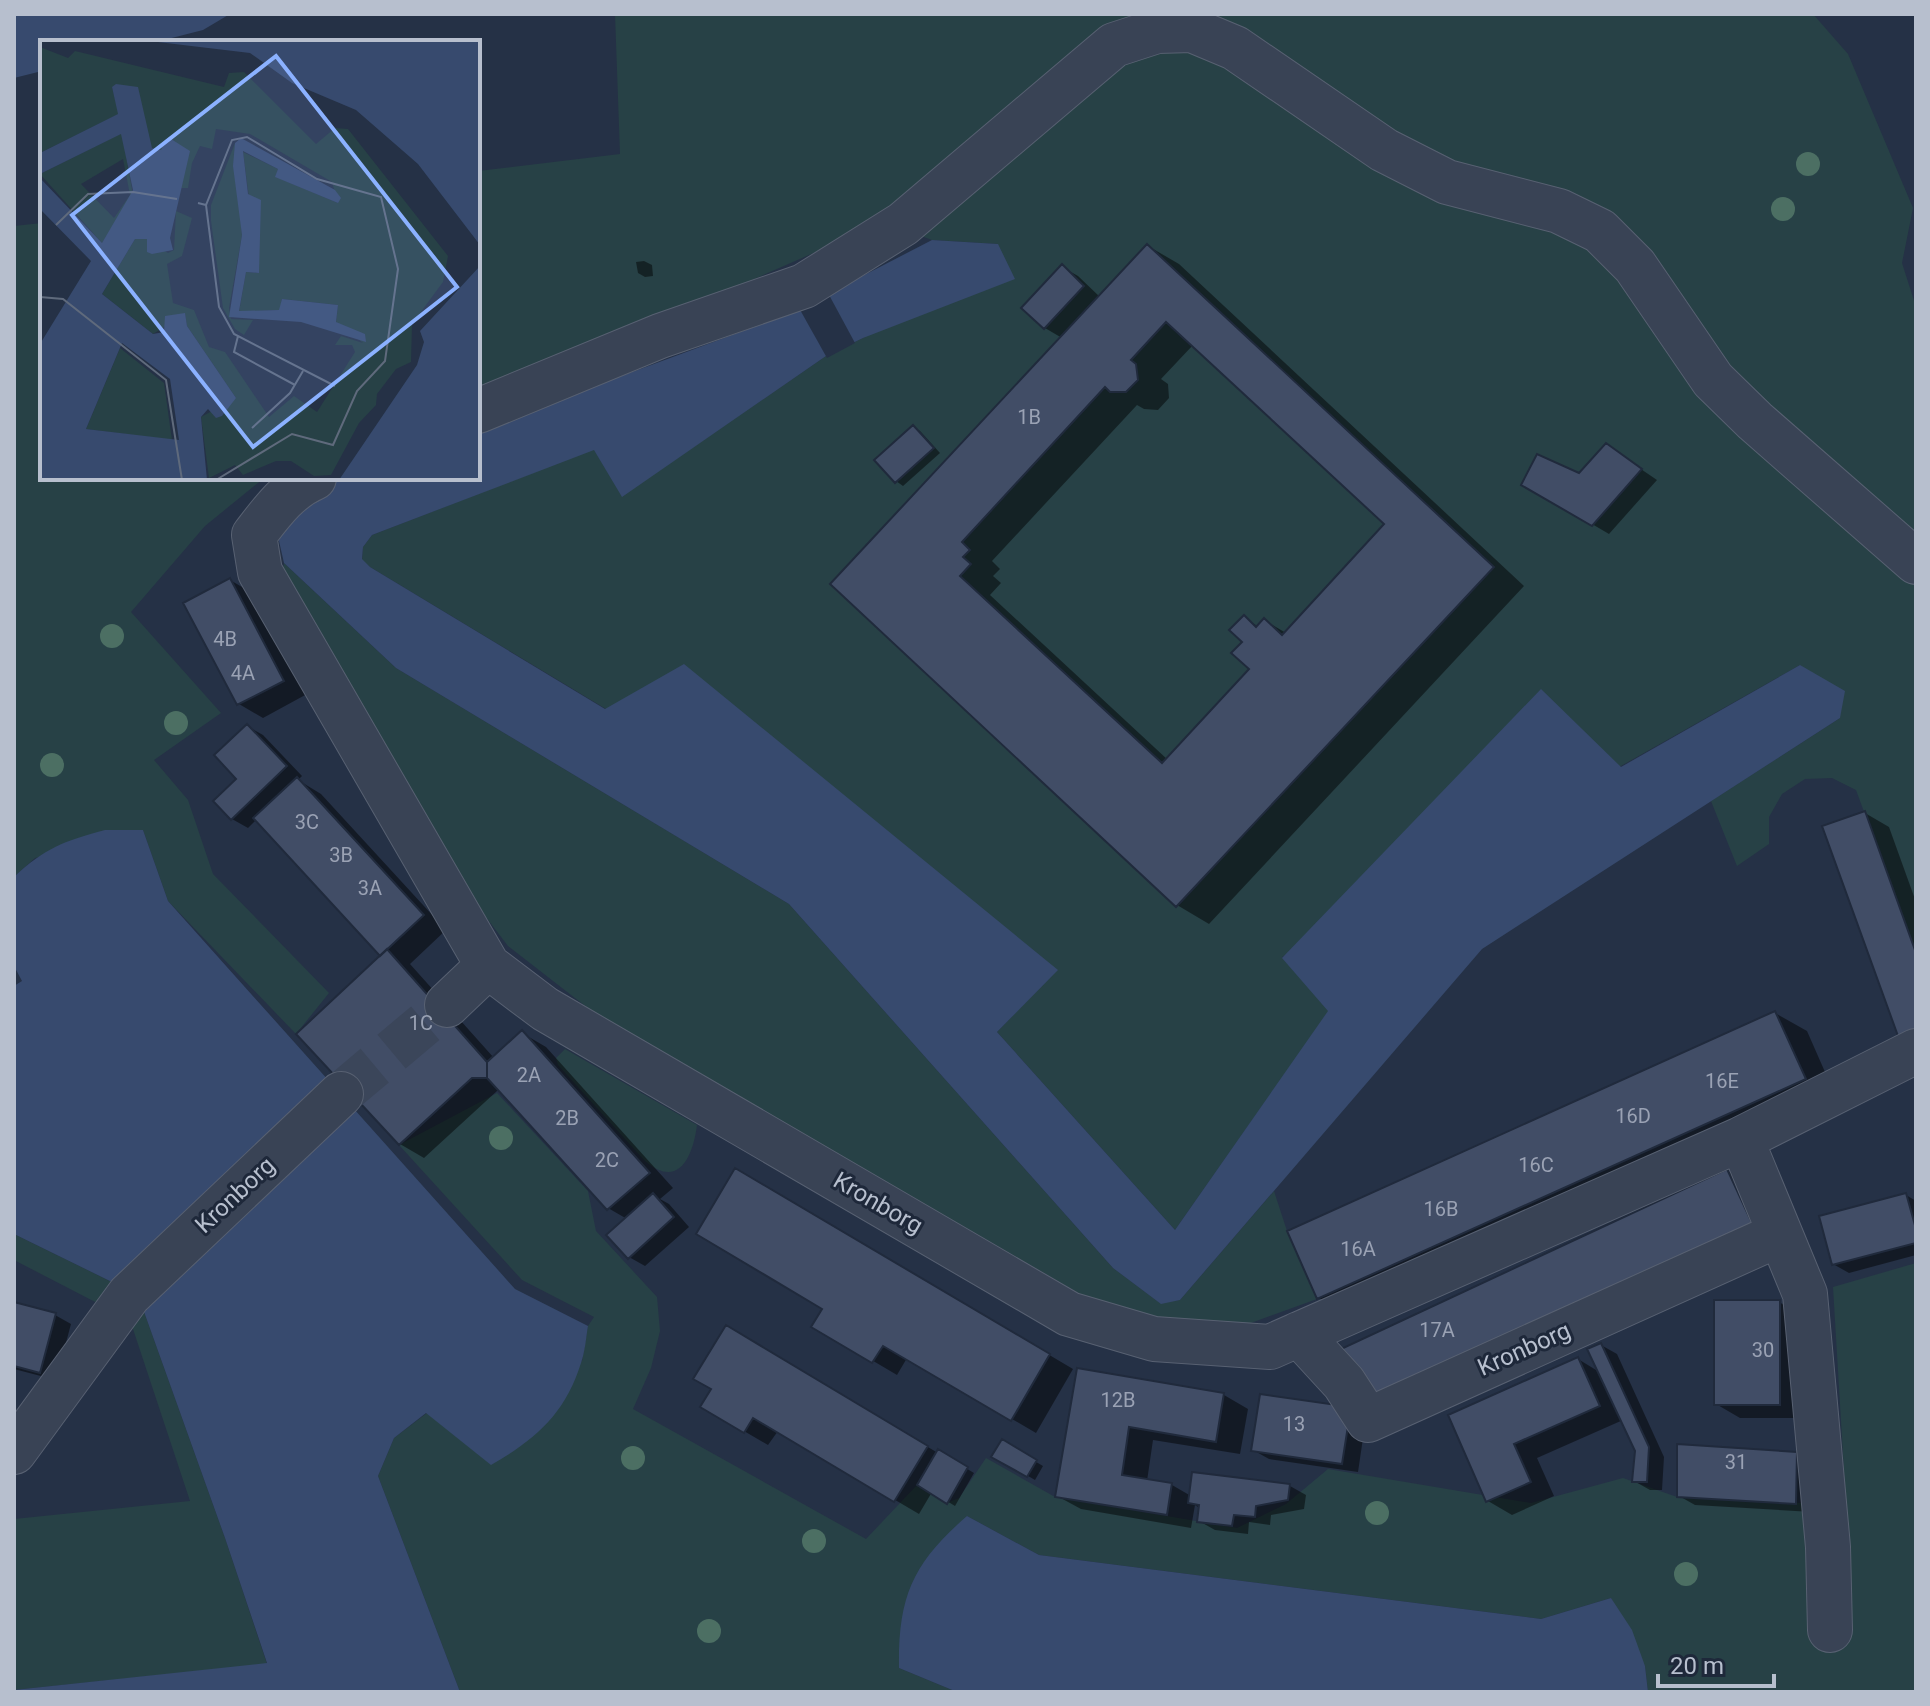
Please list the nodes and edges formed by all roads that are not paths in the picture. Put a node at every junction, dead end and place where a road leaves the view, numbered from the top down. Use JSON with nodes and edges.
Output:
{"nodes":[{"id":1,"x":480,"y":410,"type":"edge"},
{"id":2,"x":310,"y":480,"type":"edge"},
{"id":3,"x":1916,"y":562,"type":"edge"},
{"id":4,"x":488,"y":966,"type":"junction"},
{"id":5,"x":447,"y":1005,"type":"tunnel mouth"},
{"id":6,"x":1916,"y":1051,"type":"edge"},
{"id":7,"x":341,"y":1094,"type":"tunnel mouth"},
{"id":8,"x":1741,"y":1139,"type":"junction"},
{"id":9,"x":1780,"y":1234,"type":"junction"},
{"id":10,"x":1299,"y":1334,"type":"junction"},
{"id":11,"x":14,"y":1452,"type":"edge"},
{"id":12,"x":1830,"y":1630,"type":"dead end"}],
"edges":[{"from":1,"to":3,"type":"lane"},
{"from":2,"to":4,"type":"lane"},
{"from":4,"to":5,"type":"lane"},
{"from":4,"to":10,"type":"lane","name":"Kronborg"},
{"from":6,"to":8,"type":"lane","name":"Kronborg"},
{"from":7,"to":11,"type":"lane","name":"Kronborg"},
{"from":8,"to":9,"type":"lane"},
{"from":8,"to":10,"type":"lane","name":"Kronborg"},
{"from":9,"to":10,"type":"lane","name":"Kronborg"},
{"from":9,"to":12,"type":"lane"}]}
